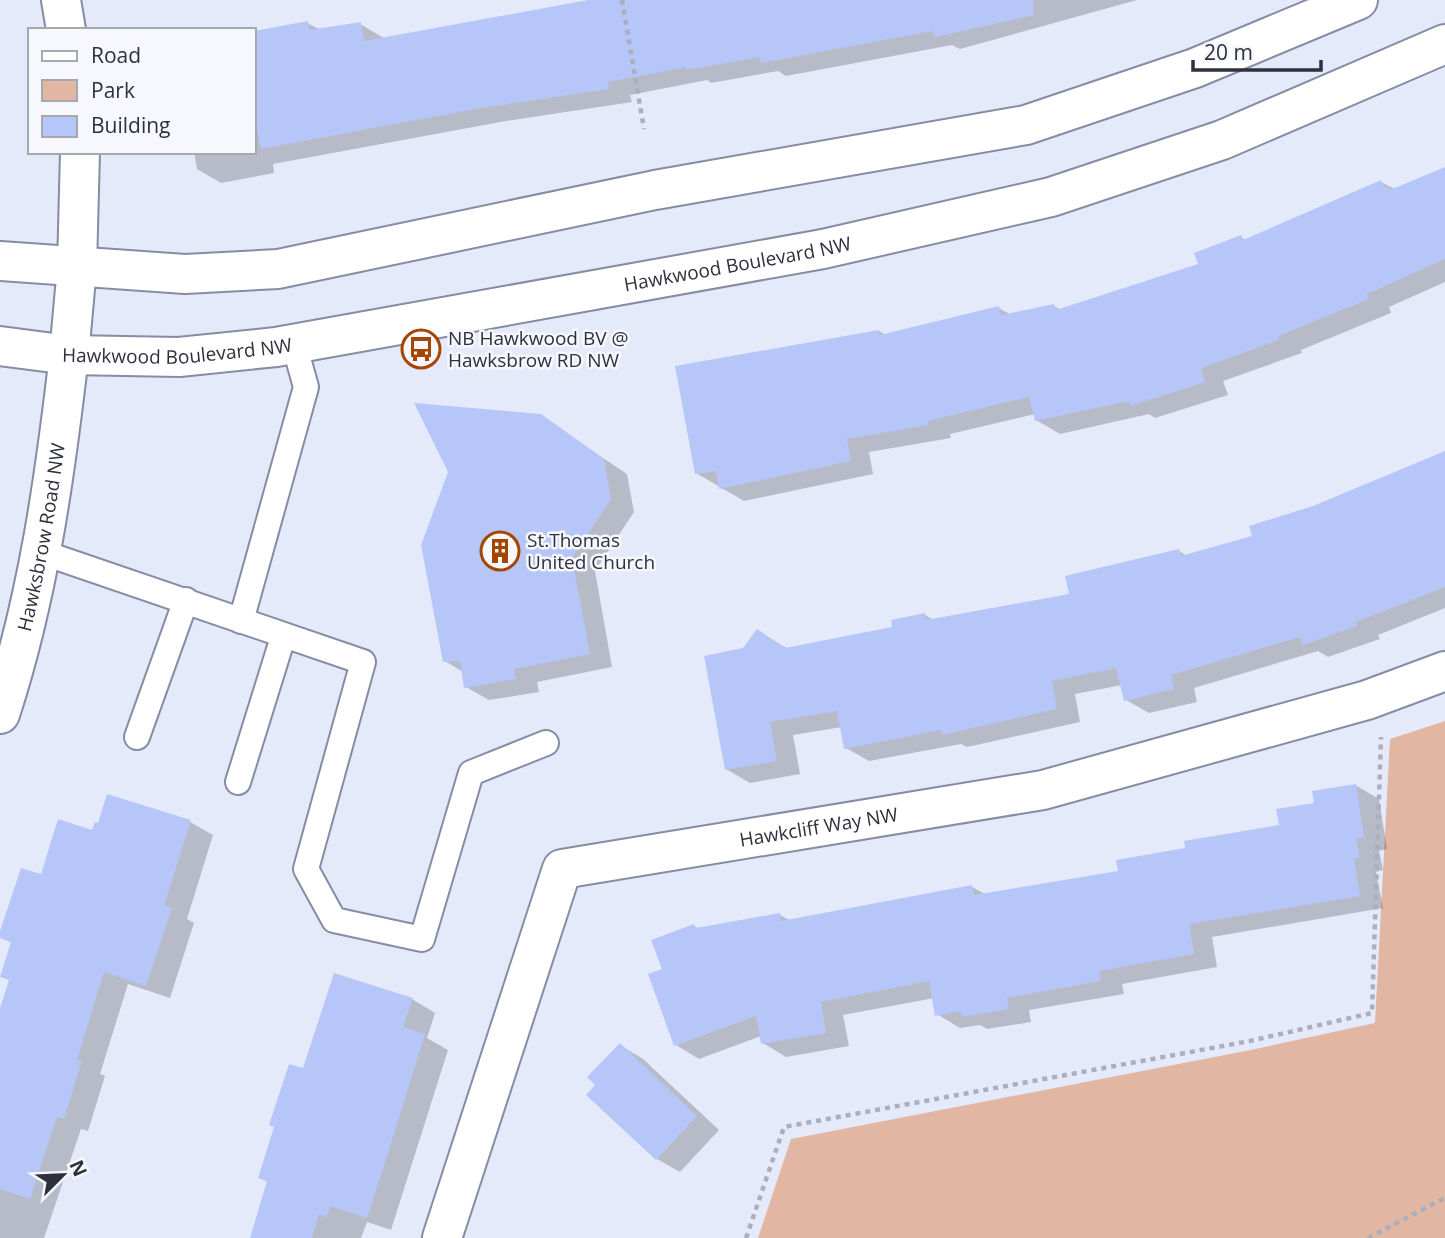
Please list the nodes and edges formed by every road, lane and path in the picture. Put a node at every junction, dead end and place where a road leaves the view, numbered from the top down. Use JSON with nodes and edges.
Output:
{"nodes":[{"id":1,"x":61,"y":0,"type":"edge"},
{"id":2,"x":622,"y":0,"type":"edge"},
{"id":3,"x":1358,"y":0,"type":"edge"},
{"id":4,"x":66,"y":28,"type":"edge"},
{"id":5,"x":1445,"y":44,"type":"edge"},
{"id":6,"x":645,"y":130,"type":"dead end"},
{"id":7,"x":80,"y":154,"type":"edge"},
{"id":8,"x":0,"y":261,"type":"edge"},
{"id":9,"x":77,"y":267,"type":"junction"},
{"id":10,"x":294,"y":344,"type":"junction"},
{"id":11,"x":0,"y":346,"type":"edge"},
{"id":12,"x":69,"y":355,"type":"junction"},
{"id":13,"x":41,"y":552,"type":"junction"},
{"id":14,"x":186,"y":600,"type":"junction"},
{"id":15,"x":241,"y":621,"type":"junction"},
{"id":16,"x":283,"y":637,"type":"junction"},
{"id":17,"x":1445,"y":671,"type":"edge"},
{"id":18,"x":1367,"y":700,"type":"junction"},
{"id":19,"x":0,"y":714,"type":"edge"},
{"id":20,"x":137,"y":737,"type":"dead end"},
{"id":21,"x":546,"y":743,"type":"dead end"},
{"id":22,"x":239,"y":782,"type":"dead end"},
{"id":23,"x":1445,"y":1198,"type":"edge"},
{"id":24,"x":442,"y":1238,"type":"edge"},
{"id":25,"x":746,"y":1238,"type":"edge"},
{"id":26,"x":1368,"y":1238,"type":"edge"}],
"edges":[{"from":1,"to":4,"type":"street"},
{"from":2,"to":6,"type":"path"},
{"from":3,"to":9,"type":"street"},
{"from":5,"to":10,"type":"street","name":"Hawkwood Boulevard NW"},
{"from":7,"to":9,"type":"street","name":"Hawksbrow Road NW"},
{"from":8,"to":9,"type":"street"},
{"from":9,"to":12,"type":"street","name":"Hawksbrow Road NW"},
{"from":10,"to":12,"type":"street","name":"Hawkwood Boulevard NW"},
{"from":10,"to":15,"type":"lane"},
{"from":11,"to":12,"type":"street","name":"Hawkwood Boulevard NW"},
{"from":12,"to":13,"type":"street","name":"Hawksbrow Road NW"},
{"from":13,"to":14,"type":"lane"},
{"from":13,"to":19,"type":"street","name":"Hawksbrow Road NW"},
{"from":14,"to":15,"type":"lane"},
{"from":14,"to":20,"type":"lane"},
{"from":15,"to":16,"type":"lane"},
{"from":16,"to":21,"type":"lane"},
{"from":16,"to":22,"type":"lane"},
{"from":17,"to":18,"type":"street","name":"Hawkcliff Way NW"},
{"from":18,"to":24,"type":"street","name":"Hawkcliff Way NW"},
{"from":18,"to":25,"type":"path"},
{"from":23,"to":26,"type":"path"}]}
